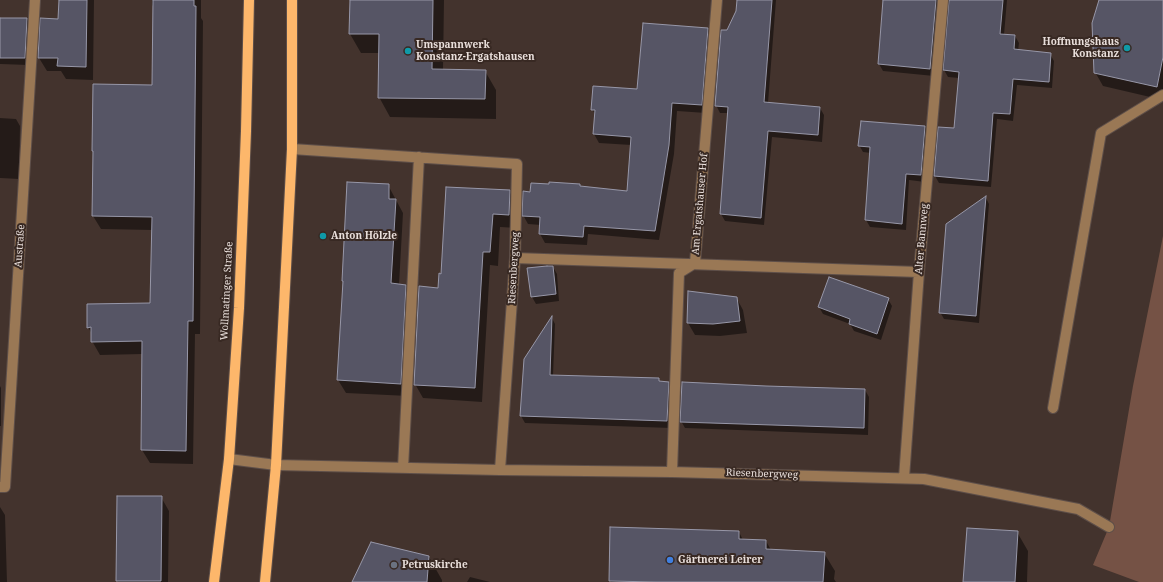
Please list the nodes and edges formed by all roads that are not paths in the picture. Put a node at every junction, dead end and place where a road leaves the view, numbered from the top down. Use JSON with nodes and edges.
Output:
{"nodes":[{"id":1,"x":35,"y":0,"type":"edge"},
{"id":2,"x":249,"y":0,"type":"edge"},
{"id":3,"x":292,"y":0,"type":"edge"},
{"id":4,"x":717,"y":0,"type":"edge"},
{"id":5,"x":943,"y":0,"type":"edge"},
{"id":6,"x":1163,"y":95,"type":"edge"},
{"id":7,"x":292,"y":150,"type":"junction"},
{"id":8,"x":419,"y":157,"type":"junction"},
{"id":9,"x":515,"y":258,"type":"junction"},
{"id":10,"x":695,"y":263,"type":"junction"},
{"id":11,"x":919,"y":272,"type":"junction"},
{"id":12,"x":1053,"y":408,"type":"dead end"},
{"id":13,"x":228,"y":459,"type":"junction"},
{"id":14,"x":276,"y":465,"type":"junction"},
{"id":15,"x":403,"y":468,"type":"junction"},
{"id":16,"x":500,"y":470,"type":"junction"},
{"id":17,"x":672,"y":472,"type":"junction"},
{"id":18,"x":904,"y":478,"type":"junction"},
{"id":19,"x":2,"y":487,"type":"edge"},
{"id":20,"x":1109,"y":527,"type":"dead end"},
{"id":21,"x":214,"y":582,"type":"edge"},
{"id":22,"x":265,"y":582,"type":"edge"}],
"edges":[{"from":1,"to":19,"type":"street","name":"Austraße"},
{"from":2,"to":13,"type":"main road","name":"Wollmatinger Straße"},
{"from":3,"to":7,"type":"main road"},
{"from":4,"to":10,"type":"street","name":"Am Ergatshauser Hof"},
{"from":5,"to":11,"type":"street","name":"Alter Bannweg"},
{"from":6,"to":12,"type":"street"},
{"from":7,"to":8,"type":"street","name":"Riesenbergweg"},
{"from":7,"to":14,"type":"main road"},
{"from":8,"to":9,"type":"street","name":"Riesenbergweg"},
{"from":8,"to":15,"type":"street"},
{"from":9,"to":10,"type":"street"},
{"from":9,"to":16,"type":"street","name":"Riesenbergweg"},
{"from":10,"to":11,"type":"street"},
{"from":10,"to":17,"type":"street","name":"Am Ergatshauser Hof"},
{"from":11,"to":18,"type":"street","name":"Alter Bannweg"},
{"from":13,"to":14,"type":"street","name":"Riesenbergweg"},
{"from":13,"to":21,"type":"main road","name":"Wollmatinger Straße"},
{"from":14,"to":15,"type":"street","name":"Riesenbergweg"},
{"from":14,"to":22,"type":"main road"},
{"from":15,"to":16,"type":"street","name":"Riesenbergweg"},
{"from":16,"to":17,"type":"street","name":"Riesenbergweg"},
{"from":17,"to":18,"type":"street","name":"Riesenbergweg"},
{"from":18,"to":20,"type":"street","name":"Riesenbergweg"}]}
